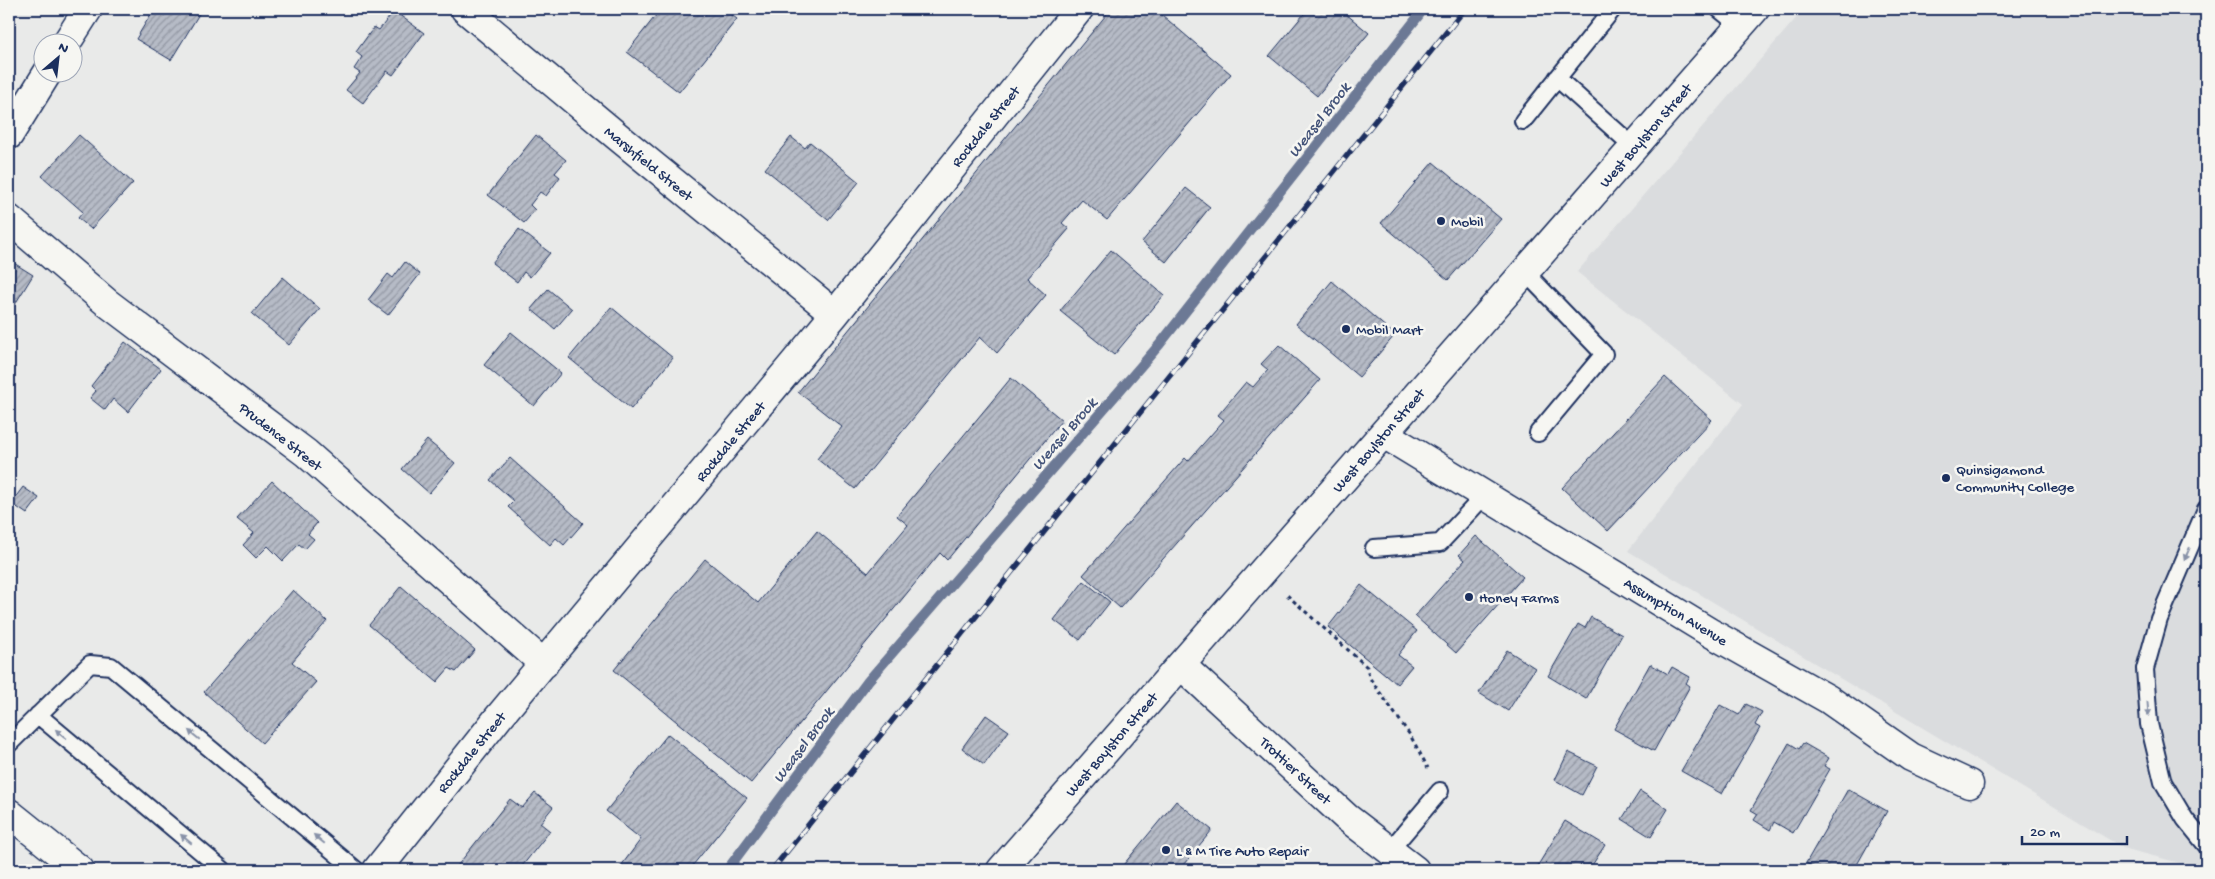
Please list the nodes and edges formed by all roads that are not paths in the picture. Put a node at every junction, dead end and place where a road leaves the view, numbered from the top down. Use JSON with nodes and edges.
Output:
{"nodes":[{"id":1,"x":88,"y":9,"type":"edge"},
{"id":2,"x":465,"y":9,"type":"edge"},
{"id":3,"x":1079,"y":9,"type":"edge"},
{"id":4,"x":1613,"y":9,"type":"edge"},
{"id":5,"x":1719,"y":9,"type":"edge"},
{"id":6,"x":1748,"y":17,"type":"edge"},
{"id":7,"x":73,"y":32,"type":"edge"},
{"id":8,"x":1557,"y":78,"type":"junction"},
{"id":9,"x":42,"y":82,"type":"edge"},
{"id":10,"x":1523,"y":121,"type":"dead end"},
{"id":11,"x":9,"y":135,"type":"edge"},
{"id":12,"x":1635,"y":148,"type":"junction"},
{"id":13,"x":9,"y":218,"type":"edge"},
{"id":14,"x":1526,"y":272,"type":"junction"},
{"id":15,"x":835,"y":314,"type":"junction"},
{"id":16,"x":1538,"y":433,"type":"dead end"},
{"id":17,"x":1384,"y":434,"type":"junction"},
{"id":18,"x":1485,"y":495,"type":"junction"},
{"id":19,"x":2206,"y":509,"type":"edge"},
{"id":20,"x":1374,"y":548,"type":"dead end"},
{"id":21,"x":544,"y":664,"type":"junction"},
{"id":22,"x":1181,"y":665,"type":"junction"},
{"id":23,"x":38,"y":715,"type":"junction"},
{"id":24,"x":9,"y":744,"type":"edge"},
{"id":25,"x":1969,"y":784,"type":"dead end"},
{"id":26,"x":1440,"y":791,"type":"road end"},
{"id":27,"x":9,"y":812,"type":"edge"},
{"id":28,"x":2206,"y":845,"type":"edge"},
{"id":29,"x":1390,"y":850,"type":"junction"},
{"id":30,"x":80,"y":870,"type":"edge"},
{"id":31,"x":223,"y":870,"type":"edge"},
{"id":32,"x":356,"y":870,"type":"edge"},
{"id":33,"x":377,"y":870,"type":"edge"},
{"id":34,"x":1001,"y":870,"type":"edge"},
{"id":35,"x":1415,"y":870,"type":"edge"}],
"edges":[{"from":1,"to":7,"type":"street"},
{"from":2,"to":15,"type":"street","name":"Marshfield Street"},
{"from":3,"to":15,"type":"street","name":"Rockdale Street"},
{"from":4,"to":8,"type":"lane"},
{"from":5,"to":6,"type":"lane"},
{"from":6,"to":12,"type":"street","name":"West Boylston Street"},
{"from":8,"to":10,"type":"lane"},
{"from":8,"to":12,"type":"lane"},
{"from":9,"to":11,"type":"street"},
{"from":12,"to":14,"type":"street","name":"West Boylston Street"},
{"from":13,"to":21,"type":"street","name":"Prudence Street"},
{"from":14,"to":16,"type":"lane"},
{"from":14,"to":17,"type":"street","name":"West Boylston Street"},
{"from":15,"to":21,"type":"street","name":"Rockdale Street"},
{"from":17,"to":18,"type":"street","name":"Assumption Avenue"},
{"from":17,"to":22,"type":"street","name":"West Boylston Street"},
{"from":18,"to":20,"type":"lane"},
{"from":18,"to":25,"type":"street","name":"Assumption Avenue"},
{"from":19,"to":28,"type":"lane","one_way":true},
{"from":21,"to":33,"type":"street","name":"Rockdale Street"},
{"from":22,"to":29,"type":"street","name":"Trottier Street"},
{"from":22,"to":34,"type":"street","name":"West Boylston Street"},
{"from":23,"to":24,"type":"lane"},
{"from":31,"to":23,"type":"lane","one_way":true},
{"from":32,"to":23,"type":"lane","one_way":true},
{"from":26,"to":29,"type":"lane"},
{"from":27,"to":30,"type":"street"},
{"from":29,"to":35,"type":"street","name":"Trottier Street"}]}
